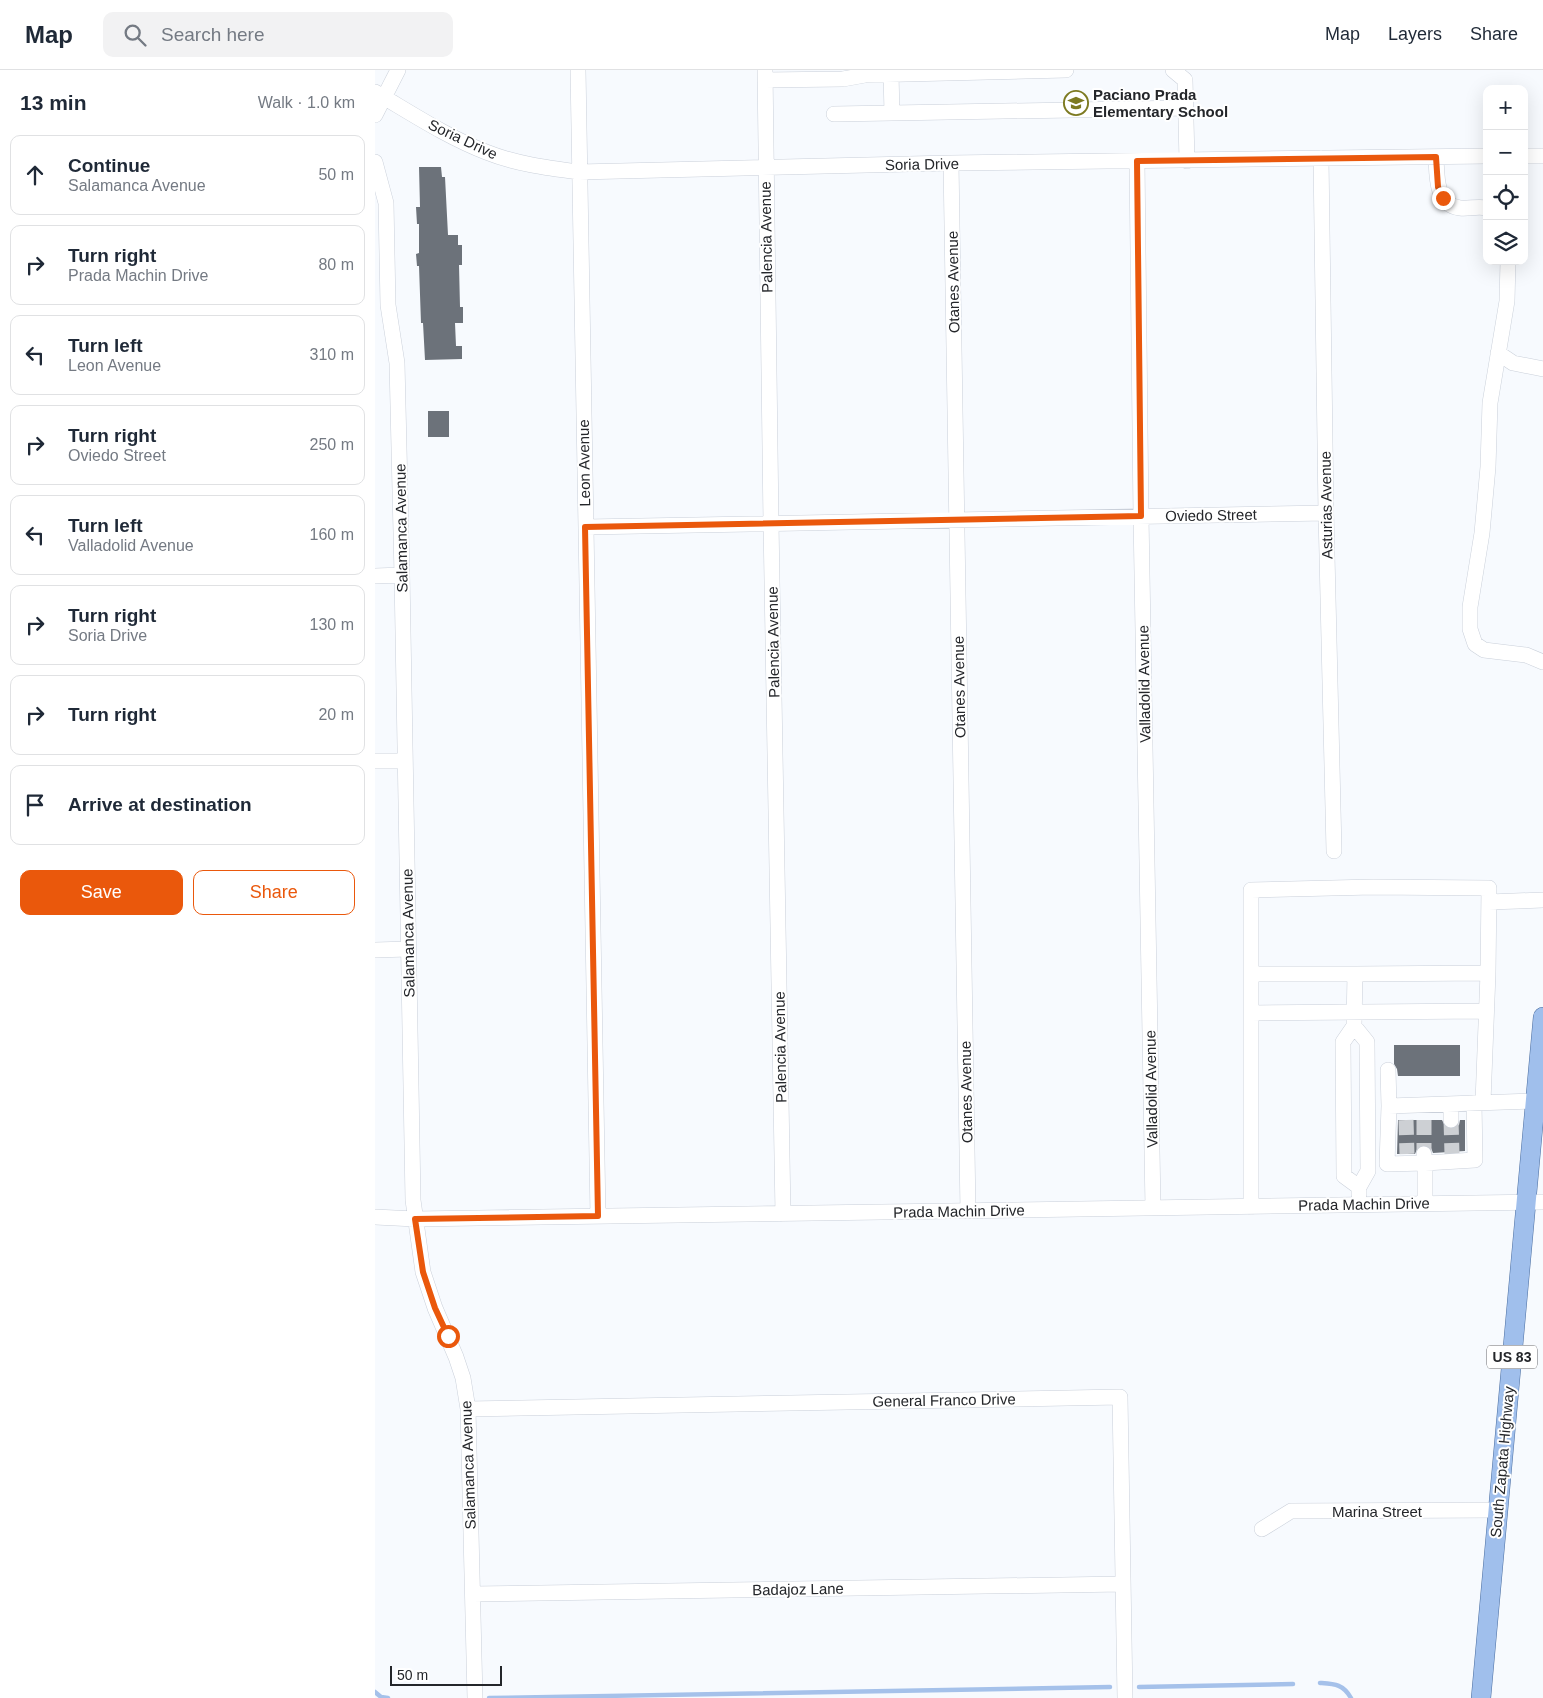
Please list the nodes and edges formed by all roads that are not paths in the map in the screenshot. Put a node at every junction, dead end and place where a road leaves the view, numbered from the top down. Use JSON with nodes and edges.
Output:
{"nodes":[{"id":1,"x":398,"y":70,"type":"edge"},
{"id":2,"x":578,"y":70,"type":"edge"},
{"id":3,"x":1066,"y":70,"type":"edge"},
{"id":4,"x":1173,"y":70,"type":"edge"},
{"id":5,"x":891,"y":74,"type":"junction"},
{"id":6,"x":765,"y":75,"type":"edge"},
{"id":7,"x":380,"y":95,"type":"edge"},
{"id":8,"x":1185,"y":108,"type":"junction"},
{"id":9,"x":892,"y":113,"type":"junction"},
{"id":10,"x":834,"y":114,"type":"dead end"},
{"id":11,"x":375,"y":115,"type":"edge"},
{"id":12,"x":1483,"y":156,"type":"edge"},
{"id":13,"x":1528,"y":156,"type":"edge"},
{"id":14,"x":1543,"y":156,"type":"edge"},
{"id":15,"x":1436,"y":157,"type":"junction"},
{"id":16,"x":1321,"y":158,"type":"junction"},
{"id":17,"x":1137,"y":161,"type":"junction"},
{"id":18,"x":1187,"y":161,"type":"junction"},
{"id":19,"x":375,"y":162,"type":"edge"},
{"id":20,"x":951,"y":163,"type":"junction"},
{"id":21,"x":765,"y":167,"type":"junction"},
{"id":22,"x":579,"y":172,"type":"junction"},
{"id":23,"x":1483,"y":207,"type":"edge"},
{"id":24,"x":1508,"y":265,"type":"edge"},
{"id":25,"x":1498,"y":353,"type":"junction"},
{"id":26,"x":1543,"y":369,"type":"edge"},
{"id":27,"x":1326,"y":513,"type":"junction"},
{"id":28,"x":1141,"y":516,"type":"junction"},
{"id":29,"x":956,"y":520,"type":"junction"},
{"id":30,"x":771,"y":523,"type":"junction"},
{"id":31,"x":585,"y":527,"type":"junction"},
{"id":32,"x":375,"y":576,"type":"edge"},
{"id":33,"x":402,"y":576,"type":"junction"},
{"id":34,"x":1543,"y":662,"type":"edge"},
{"id":35,"x":405,"y":761,"type":"junction"},
{"id":36,"x":375,"y":762,"type":"edge"},
{"id":37,"x":1334,"y":851,"type":"dead end"},
{"id":38,"x":1543,"y":900,"type":"edge"},
{"id":39,"x":1489,"y":902,"type":"junction"},
{"id":40,"x":375,"y":950,"type":"edge"},
{"id":41,"x":408,"y":950,"type":"junction"},
{"id":42,"x":1251,"y":974,"type":"junction"},
{"id":43,"x":1355,"y":974,"type":"junction"},
{"id":44,"x":1488,"y":974,"type":"junction"},
{"id":45,"x":1485,"y":1011,"type":"junction"},
{"id":46,"x":1251,"y":1013,"type":"junction"},
{"id":47,"x":1543,"y":1017,"type":"edge"},
{"id":48,"x":1354,"y":1020,"type":"junction"},
{"id":49,"x":1388,"y":1070,"type":"dead end"},
{"id":50,"x":1535,"y":1101,"type":"junction"},
{"id":51,"x":1478,"y":1103,"type":"junction"},
{"id":52,"x":1451,"y":1104,"type":"junction"},
{"id":53,"x":1389,"y":1106,"type":"junction"},
{"id":54,"x":1451,"y":1120,"type":"tunnel mouth"},
{"id":55,"x":1425,"y":1158,"type":"junction"},
{"id":56,"x":1359,"y":1186,"type":"junction"},
{"id":57,"x":1534,"y":1202,"type":"edge"},
{"id":58,"x":1425,"y":1203,"type":"junction"},
{"id":59,"x":1358,"y":1205,"type":"junction"},
{"id":60,"x":1251,"y":1206,"type":"junction"},
{"id":61,"x":1153,"y":1208,"type":"junction"},
{"id":62,"x":968,"y":1210,"type":"junction"},
{"id":63,"x":783,"y":1214,"type":"junction"},
{"id":64,"x":598,"y":1216,"type":"junction"},
{"id":65,"x":375,"y":1217,"type":"edge"},
{"id":66,"x":415,"y":1219,"type":"junction"},
{"id":67,"x":468,"y":1409,"type":"junction"},
{"id":68,"x":1498,"y":1510,"type":"junction"},
{"id":69,"x":1262,"y":1529,"type":"dead end"},
{"id":70,"x":1123,"y":1584,"type":"junction"},
{"id":71,"x":473,"y":1594,"type":"junction"},
{"id":72,"x":475,"y":1698,"type":"edge"},
{"id":73,"x":1125,"y":1698,"type":"edge"},
{"id":74,"x":1481,"y":1698,"type":"edge"}],
"edges":[{"from":1,"to":7,"type":"street"},
{"from":2,"to":22,"type":"street","name":"Leon Avenue"},
{"from":3,"to":5,"type":"street"},
{"from":4,"to":8,"type":"street"},
{"from":5,"to":6,"type":"street"},
{"from":5,"to":9,"type":"street"},
{"from":6,"to":21,"type":"street","name":"Palencia Avenue"},
{"from":7,"to":11,"type":"street"},
{"from":7,"to":22,"type":"street","name":"Soria Drive"},
{"from":8,"to":9,"type":"street"},
{"from":8,"to":18,"type":"street"},
{"from":9,"to":10,"type":"street"},
{"from":12,"to":15,"type":"street","name":"Soria Drive"},
{"from":13,"to":14,"type":"street"},
{"from":15,"to":16,"type":"street","name":"Soria Drive"},
{"from":15,"to":23,"type":"street"},
{"from":16,"to":18,"type":"street","name":"Soria Drive"},
{"from":16,"to":27,"type":"street","name":"Asturias Avenue"},
{"from":17,"to":18,"type":"street","name":"Soria Drive"},
{"from":17,"to":20,"type":"street","name":"Soria Drive"},
{"from":17,"to":28,"type":"street","name":"Valladolid Avenue"},
{"from":19,"to":33,"type":"street","name":"Salamanca Avenue"},
{"from":20,"to":21,"type":"street","name":"Soria Drive"},
{"from":20,"to":29,"type":"street","name":"Otanes Avenue"},
{"from":21,"to":22,"type":"street","name":"Soria Drive"},
{"from":21,"to":30,"type":"street","name":"Palencia Avenue"},
{"from":22,"to":31,"type":"street","name":"Leon Avenue"},
{"from":24,"to":25,"type":"street"},
{"from":25,"to":26,"type":"street"},
{"from":25,"to":34,"type":"street"},
{"from":27,"to":28,"type":"street","name":"Oviedo Street"},
{"from":27,"to":37,"type":"street","name":"Asturias Avenue"},
{"from":28,"to":29,"type":"street","name":"Oviedo Street"},
{"from":28,"to":61,"type":"street","name":"Valladolid Avenue"},
{"from":29,"to":30,"type":"street","name":"Oviedo Street"},
{"from":29,"to":62,"type":"street","name":"Otanes Avenue"},
{"from":30,"to":31,"type":"street","name":"Oviedo Street"},
{"from":30,"to":63,"type":"street","name":"Palencia Avenue"},
{"from":31,"to":64,"type":"street","name":"Leon Avenue"},
{"from":32,"to":33,"type":"street"},
{"from":33,"to":35,"type":"street","name":"Salamanca Avenue"},
{"from":35,"to":36,"type":"street"},
{"from":35,"to":41,"type":"street","name":"Salamanca Avenue"},
{"from":38,"to":39,"type":"street"},
{"from":39,"to":42,"type":"street"},
{"from":39,"to":44,"type":"street"},
{"from":40,"to":41,"type":"street"},
{"from":41,"to":66,"type":"street","name":"Salamanca Avenue"},
{"from":42,"to":43,"type":"street"},
{"from":42,"to":46,"type":"street"},
{"from":43,"to":44,"type":"street"},
{"from":43,"to":48,"type":"street"},
{"from":44,"to":45,"type":"street"},
{"from":45,"to":48,"type":"street"},
{"from":45,"to":51,"type":"street"},
{"from":46,"to":48,"type":"street"},
{"from":46,"to":60,"type":"street"},
{"from":47,"to":50,"type":"main road","name":"South Zapata Highway","number":"US 83"},
{"from":48,"to":56,"type":"street"},
{"from":48,"to":56,"type":"street"},
{"from":49,"to":53,"type":"street"},
{"from":50,"to":51,"type":"street"},
{"from":50,"to":57,"type":"main road","name":"South Zapata Highway","number":"US 83"},
{"from":51,"to":52,"type":"street"},
{"from":51,"to":55,"type":"street"},
{"from":52,"to":53,"type":"street"},
{"from":52,"to":54,"type":"street"},
{"from":53,"to":55,"type":"street"},
{"from":55,"to":58,"type":"street"},
{"from":56,"to":59,"type":"street"},
{"from":57,"to":58,"type":"street","name":"Prada Machin Drive"},
{"from":57,"to":68,"type":"main road","name":"South Zapata Highway","number":"US 83"},
{"from":58,"to":59,"type":"street","name":"Prada Machin Drive"},
{"from":59,"to":60,"type":"street","name":"Prada Machin Drive"},
{"from":60,"to":61,"type":"street","name":"Prada Machin Drive"},
{"from":61,"to":62,"type":"street","name":"Prada Machin Drive"},
{"from":62,"to":63,"type":"street","name":"Prada Machin Drive"},
{"from":63,"to":64,"type":"street","name":"Prada Machin Drive"},
{"from":64,"to":66,"type":"street","name":"Prada Machin Drive"},
{"from":65,"to":66,"type":"street","name":"Prada Machin Drive"},
{"from":66,"to":67,"type":"street","name":"Salamanca Avenue"},
{"from":67,"to":70,"type":"street","name":"General Franco Drive"},
{"from":67,"to":71,"type":"street","name":"Salamanca Avenue"},
{"from":68,"to":69,"type":"street","name":"Marina Street"},
{"from":68,"to":74,"type":"main road","name":"South Zapata Highway","number":"US 83"},
{"from":70,"to":71,"type":"street","name":"Badajoz Lane"},
{"from":70,"to":73,"type":"street","name":"General Franco Drive"},
{"from":71,"to":72,"type":"street","name":"Salamanca Avenue"}]}
